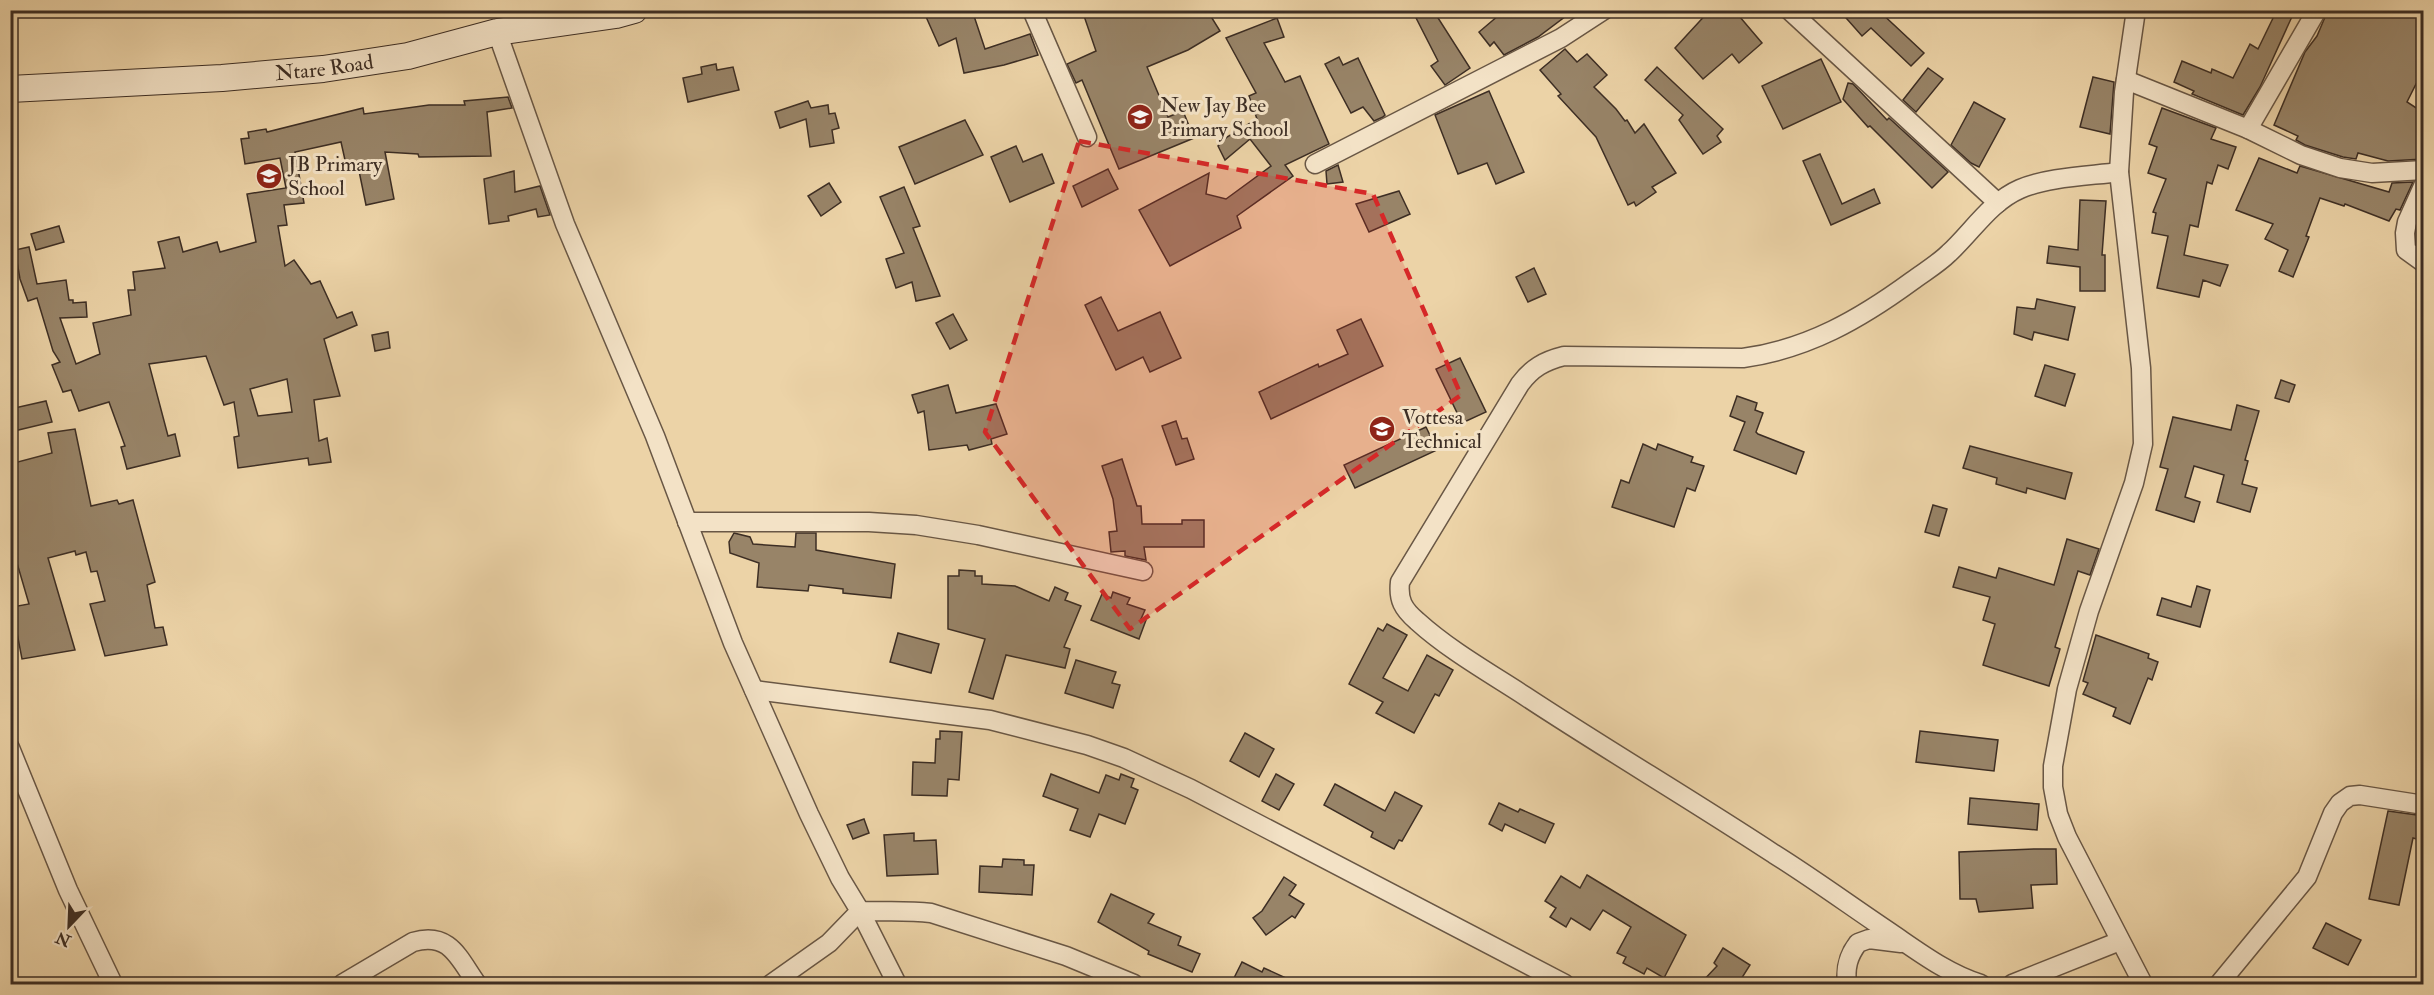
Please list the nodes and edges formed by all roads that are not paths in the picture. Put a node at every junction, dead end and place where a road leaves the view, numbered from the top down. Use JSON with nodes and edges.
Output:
{"nodes":[{"id":1,"x":634,"y":10,"type":"edge"},
{"id":2,"x":1032,"y":10,"type":"edge"},
{"id":3,"x":1604,"y":10,"type":"edge"},
{"id":4,"x":1789,"y":10,"type":"edge"},
{"id":5,"x":2136,"y":10,"type":"edge"},
{"id":6,"x":2317,"y":10,"type":"edge"},
{"id":7,"x":497,"y":32,"type":"junction"},
{"id":8,"x":2126,"y":80,"type":"junction"},
{"id":9,"x":10,"y":89,"type":"edge"},
{"id":10,"x":2248,"y":129,"type":"junction"},
{"id":11,"x":1087,"y":137,"type":"dead end"},
{"id":12,"x":1315,"y":164,"type":"dead end"},
{"id":13,"x":2424,"y":170,"type":"edge"},
{"id":14,"x":2119,"y":172,"type":"junction"},
{"id":15,"x":2424,"y":184,"type":"edge"},
{"id":16,"x":1998,"y":203,"type":"junction"},
{"id":17,"x":2424,"y":263,"type":"edge"},
{"id":18,"x":687,"y":522,"type":"junction"},
{"id":19,"x":1143,"y":571,"type":"dead end"},
{"id":20,"x":754,"y":690,"type":"junction"},
{"id":21,"x":10,"y":748,"type":"edge"},
{"id":22,"x":15,"y":775,"type":"edge"},
{"id":23,"x":2424,"y":805,"type":"edge"},
{"id":24,"x":860,"y":911,"type":"junction"},
{"id":25,"x":2120,"y":940,"type":"junction"},
{"id":26,"x":1908,"y":944,"type":"junction"},
{"id":27,"x":113,"y":984,"type":"edge"},
{"id":28,"x":342,"y":984,"type":"edge"},
{"id":29,"x":477,"y":984,"type":"edge"},
{"id":30,"x":771,"y":984,"type":"edge"},
{"id":31,"x":897,"y":984,"type":"edge"},
{"id":32,"x":1134,"y":984,"type":"edge"},
{"id":33,"x":1565,"y":984,"type":"edge"},
{"id":34,"x":1847,"y":984,"type":"edge"},
{"id":35,"x":1981,"y":984,"type":"edge"},
{"id":36,"x":2012,"y":984,"type":"edge"},
{"id":37,"x":2144,"y":984,"type":"edge"},
{"id":38,"x":2219,"y":984,"type":"edge"}],
"edges":[{"from":1,"to":7,"type":"main road","name":"Ntare Road"},
{"from":2,"to":11,"type":"street"},
{"from":3,"to":12,"type":"street"},
{"from":4,"to":16,"type":"street"},
{"from":5,"to":8,"type":"street"},
{"from":6,"to":10,"type":"street"},
{"from":7,"to":9,"type":"main road","name":"Ntare Road"},
{"from":7,"to":18,"type":"street"},
{"from":8,"to":10,"type":"street"},
{"from":8,"to":14,"type":"street"},
{"from":10,"to":13,"type":"street"},
{"from":14,"to":16,"type":"street"},
{"from":14,"to":25,"type":"street"},
{"from":15,"to":17,"type":"street"},
{"from":16,"to":26,"type":"street"},
{"from":18,"to":19,"type":"street"},
{"from":18,"to":20,"type":"street"},
{"from":20,"to":24,"type":"street"},
{"from":20,"to":33,"type":"street"},
{"from":21,"to":22,"type":"street"},
{"from":22,"to":27,"type":"street"},
{"from":23,"to":38,"type":"street"},
{"from":24,"to":30,"type":"street"},
{"from":24,"to":31,"type":"street"},
{"from":24,"to":32,"type":"street"},
{"from":25,"to":36,"type":"street"},
{"from":25,"to":37,"type":"street"},
{"from":26,"to":34,"type":"street"},
{"from":26,"to":35,"type":"street"},
{"from":28,"to":29,"type":"street"}]}
